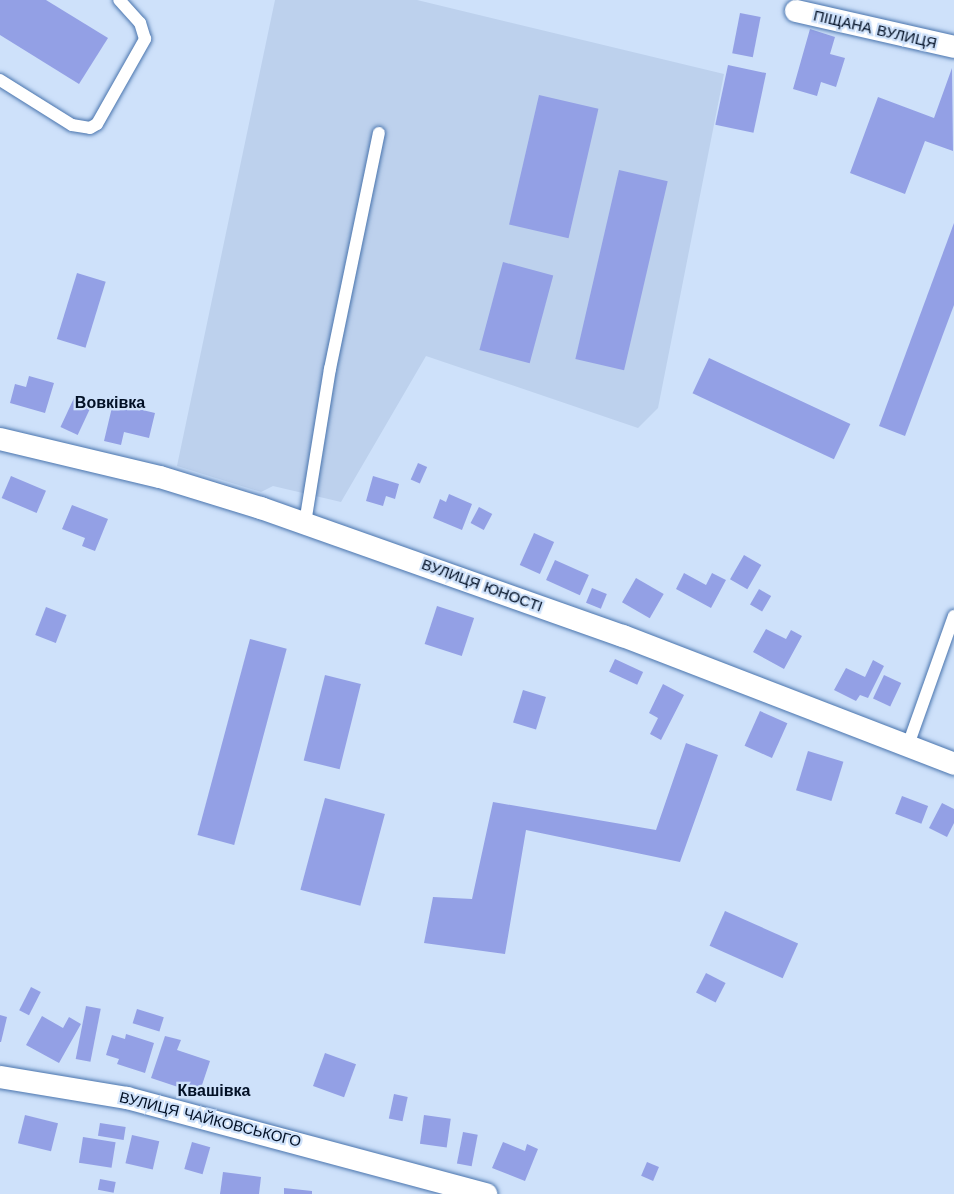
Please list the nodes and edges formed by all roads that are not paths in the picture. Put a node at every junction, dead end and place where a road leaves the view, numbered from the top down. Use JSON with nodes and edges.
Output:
{"nodes":[{"id":1,"x":119,"y":0,"type":"edge"},
{"id":2,"x":796,"y":11,"type":"dead end"},
{"id":3,"x":954,"y":47,"type":"edge"},
{"id":4,"x":0,"y":80,"type":"edge"},
{"id":5,"x":379,"y":133,"type":"dead end"},
{"id":6,"x":0,"y":439,"type":"edge"},
{"id":7,"x":305,"y":523,"type":"junction"},
{"id":8,"x":954,"y":616,"type":"edge"},
{"id":9,"x":908,"y":745,"type":"junction"},
{"id":10,"x":954,"y":764,"type":"edge"},
{"id":11,"x":0,"y":1077,"type":"edge"},
{"id":12,"x":486,"y":1194,"type":"edge"}],
"edges":[{"from":1,"to":4,"type":"lane"},
{"from":2,"to":3,"type":"street","name":"ПІЩАНА ВУЛИЦЯ"},
{"from":5,"to":7,"type":"lane"},
{"from":6,"to":7,"type":"street","name":"ВУЛИЦЯ ЮНОСТІ"},
{"from":7,"to":9,"type":"street","name":"ВУЛИЦЯ ЮНОСТІ"},
{"from":8,"to":9,"type":"lane"},
{"from":9,"to":10,"type":"street","name":"ВУЛИЦЯ ЮНОСТІ"},
{"from":11,"to":12,"type":"street","name":"ВУЛИЦЯ ЧАЙКОВСЬКОГО"}]}
